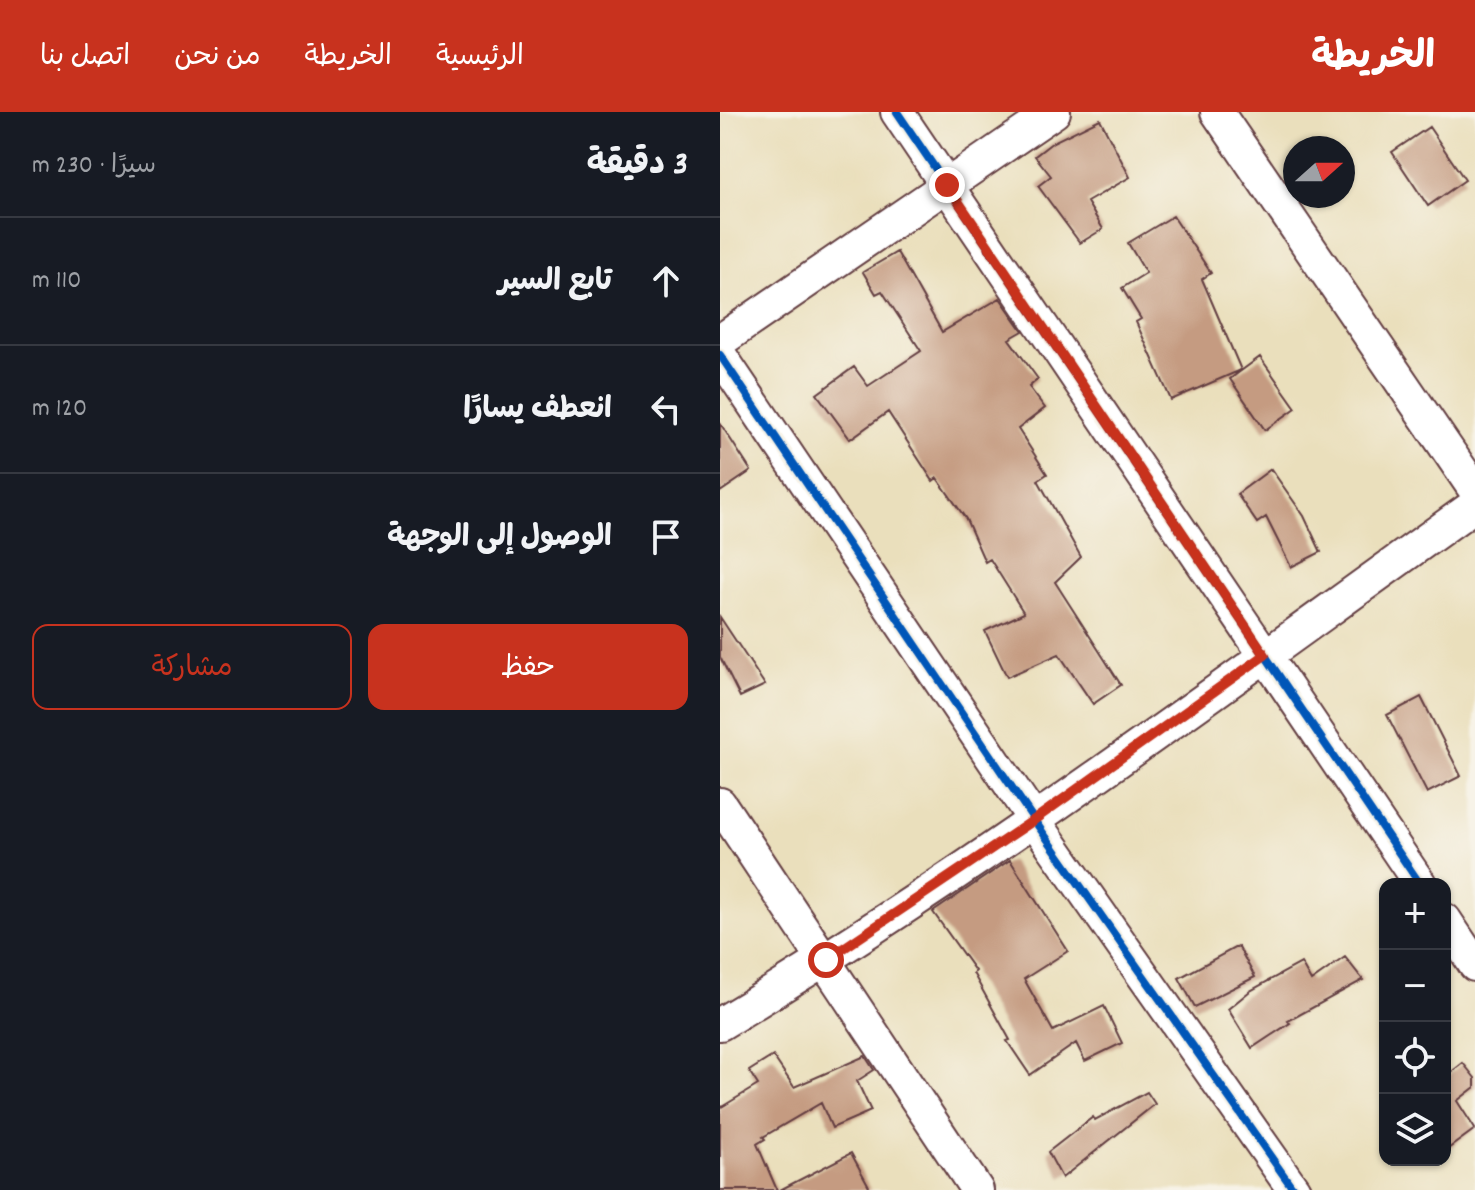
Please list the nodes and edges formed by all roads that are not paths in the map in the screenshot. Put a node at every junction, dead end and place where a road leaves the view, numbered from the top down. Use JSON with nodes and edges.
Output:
{"nodes":[{"id":1,"x":897,"y":112,"type":"edge"},
{"id":2,"x":1054,"y":112,"type":"edge"},
{"id":3,"x":1217,"y":112,"type":"edge"},
{"id":4,"x":947,"y":185,"type":"junction"},
{"id":5,"x":720,"y":341,"type":"edge"},
{"id":6,"x":720,"y":355,"type":"edge"},
{"id":7,"x":1475,"y":490,"type":"edge"},
{"id":8,"x":1475,"y":505,"type":"edge"},
{"id":9,"x":1265,"y":655,"type":"junction"},
{"id":10,"x":720,"y":804,"type":"edge"},
{"id":11,"x":1034,"y":820,"type":"junction"},
{"id":12,"x":1416,"y":878,"type":"edge"},
{"id":13,"x":1451,"y":929,"type":"edge"},
{"id":14,"x":826,"y":960,"type":"junction"},
{"id":15,"x":1475,"y":965,"type":"edge"},
{"id":16,"x":720,"y":1024,"type":"edge"},
{"id":17,"x":977,"y":1190,"type":"edge"},
{"id":18,"x":1294,"y":1190,"type":"edge"}],
"edges":[{"from":1,"to":4,"type":"street"},
{"from":2,"to":4,"type":"street"},
{"from":3,"to":7,"type":"street"},
{"from":4,"to":5,"type":"street"},
{"from":4,"to":9,"type":"street"},
{"from":6,"to":11,"type":"street"},
{"from":8,"to":9,"type":"street"},
{"from":9,"to":11,"type":"street"},
{"from":9,"to":12,"type":"street"},
{"from":10,"to":14,"type":"street"},
{"from":11,"to":14,"type":"street"},
{"from":11,"to":18,"type":"street"},
{"from":13,"to":15,"type":"street"},
{"from":14,"to":16,"type":"street"},
{"from":14,"to":17,"type":"street"}]}
